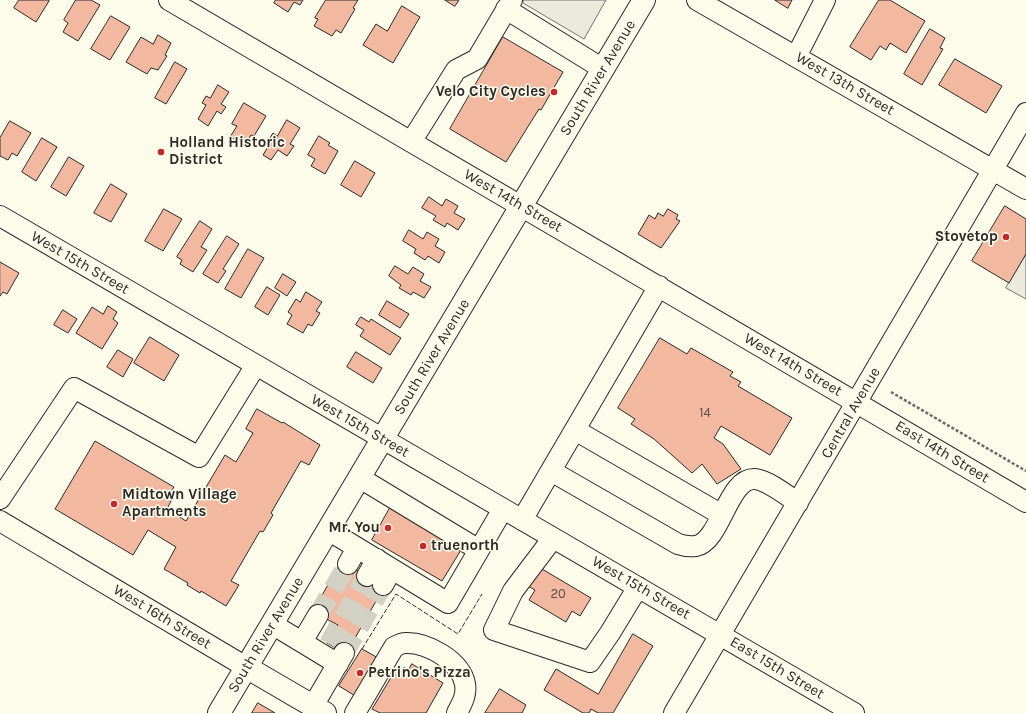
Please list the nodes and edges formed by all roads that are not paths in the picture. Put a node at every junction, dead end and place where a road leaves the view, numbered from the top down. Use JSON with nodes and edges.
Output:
{"nodes":[{"id":1,"x":169,"y":0,"type":"edge"},
{"id":2,"x":644,"y":0,"type":"edge"},
{"id":3,"x":697,"y":0,"type":"edge"},
{"id":4,"x":825,"y":0,"type":"edge"},
{"id":5,"x":509,"y":4,"type":"edge"},
{"id":6,"x":796,"y":57,"type":"junction"},
{"id":7,"x":604,"y":68,"type":"junction"},
{"id":8,"x":1026,"y":113,"type":"edge"},
{"id":9,"x":411,"y":142,"type":"junction"},
{"id":10,"x":992,"y":169,"type":"junction"},
{"id":11,"x":1026,"y":189,"type":"edge"},
{"id":12,"x":521,"y":206,"type":"junction"},
{"id":13,"x":0,"y":216,"type":"edge"},
{"id":14,"x":659,"y":286,"type":"junction"},
{"id":15,"x":256,"y":365,"type":"junction"},
{"id":16,"x":857,"y":402,"type":"junction"},
{"id":17,"x":575,"y":430,"type":"junction"},
{"id":18,"x":383,"y":439,"type":"junction"},
{"id":19,"x":551,"y":471,"type":"junction"},
{"id":20,"x":360,"y":478,"type":"junction"},
{"id":21,"x":0,"y":499,"type":"edge"},
{"id":22,"x":1026,"y":502,"type":"edge"},
{"id":23,"x":798,"y":503,"type":"junction"},
{"id":24,"x":503,"y":509,"type":"junction"},
{"id":25,"x":722,"y":515,"type":"junction"},
{"id":26,"x":522,"y":520,"type":"junction"},
{"id":27,"x":0,"y":521,"type":"edge"},
{"id":28,"x":328,"y":530,"type":"junction"},
{"id":29,"x":553,"y":538,"type":"junction"},
{"id":30,"x":479,"y":550,"type":"junction"},
{"id":31,"x":638,"y":587,"type":"junction"},
{"id":32,"x":318,"y":615,"type":"tunnel mouth"},
{"id":33,"x":272,"y":624,"type":"junction"},
{"id":34,"x":721,"y":635,"type":"junction"},
{"id":35,"x":302,"y":642,"type":"junction"},
{"id":36,"x":246,"y":667,"type":"junction"},
{"id":37,"x":319,"y":710,"type":"edge"},
{"id":38,"x":219,"y":713,"type":"edge"},
{"id":39,"x":355,"y":713,"type":"edge"},
{"id":40,"x":457,"y":713,"type":"edge"},
{"id":41,"x":674,"y":713,"type":"edge"},
{"id":42,"x":854,"y":713,"type":"edge"}],
"edges":[{"from":1,"to":9,"type":"street","name":"West 14th Street"},
{"from":2,"to":7,"type":"main road","name":"South River Avenue"},
{"from":3,"to":6,"type":"street","name":"West 13th Street"},
{"from":4,"to":6,"type":"street"},
{"from":5,"to":7,"type":"street"},
{"from":5,"to":9,"type":"street"},
{"from":6,"to":10,"type":"street","name":"West 13th Street"},
{"from":7,"to":12,"type":"main road","name":"South River Avenue"},
{"from":8,"to":10,"type":"street","name":"Central Avenue"},
{"from":9,"to":12,"type":"street","name":"West 14th Street"},
{"from":10,"to":11,"type":"street","name":"West 13th Street"},
{"from":10,"to":16,"type":"street","name":"Central Avenue"},
{"from":12,"to":14,"type":"street","name":"West 14th Street"},
{"from":12,"to":18,"type":"main road","name":"South River Avenue"},
{"from":13,"to":15,"type":"street","name":"West 15th Street"},
{"from":14,"to":16,"type":"street","name":"West 14th Street"},
{"from":14,"to":17,"type":"street"},
{"from":15,"to":18,"type":"street","name":"West 15th Street"},
{"from":15,"to":21,"type":"street"},
{"from":16,"to":22,"type":"street","name":"East 14th Street"},
{"from":16,"to":23,"type":"street","name":"Central Avenue"},
{"from":17,"to":19,"type":"street"},
{"from":17,"to":25,"type":"street"},
{"from":18,"to":20,"type":"main road","name":"South River Avenue"},
{"from":18,"to":24,"type":"street","name":"West 15th Street"},
{"from":19,"to":25,"type":"street"},
{"from":19,"to":26,"type":"street"},
{"from":20,"to":28,"type":"main road","name":"South River Avenue"},
{"from":20,"to":30,"type":"street"},
{"from":23,"to":25,"type":"street"},
{"from":23,"to":34,"type":"street","name":"Central Avenue"},
{"from":24,"to":26,"type":"street","name":"West 15th Street"},
{"from":24,"to":30,"type":"street"},
{"from":26,"to":29,"type":"street","name":"West 15th Street"},
{"from":27,"to":36,"type":"street","name":"West 16th Street"},
{"from":28,"to":30,"type":"street"},
{"from":28,"to":33,"type":"main road","name":"South River Avenue"},
{"from":29,"to":31,"type":"street","name":"West 15th Street"},
{"from":29,"to":31,"type":"street"},
{"from":31,"to":34,"type":"street","name":"West 15th Street"},
{"from":32,"to":35,"type":"street"},
{"from":33,"to":35,"type":"street"},
{"from":33,"to":36,"type":"main road","name":"South River Avenue"},
{"from":34,"to":41,"type":"street","name":"Central Avenue"},
{"from":34,"to":42,"type":"street","name":"East 15th Street"},
{"from":35,"to":37,"type":"street"},
{"from":36,"to":37,"type":"main road","name":"West 16th Street"},
{"from":36,"to":38,"type":"main road","name":"South River Avenue"},
{"from":39,"to":40,"type":"street"}]}
